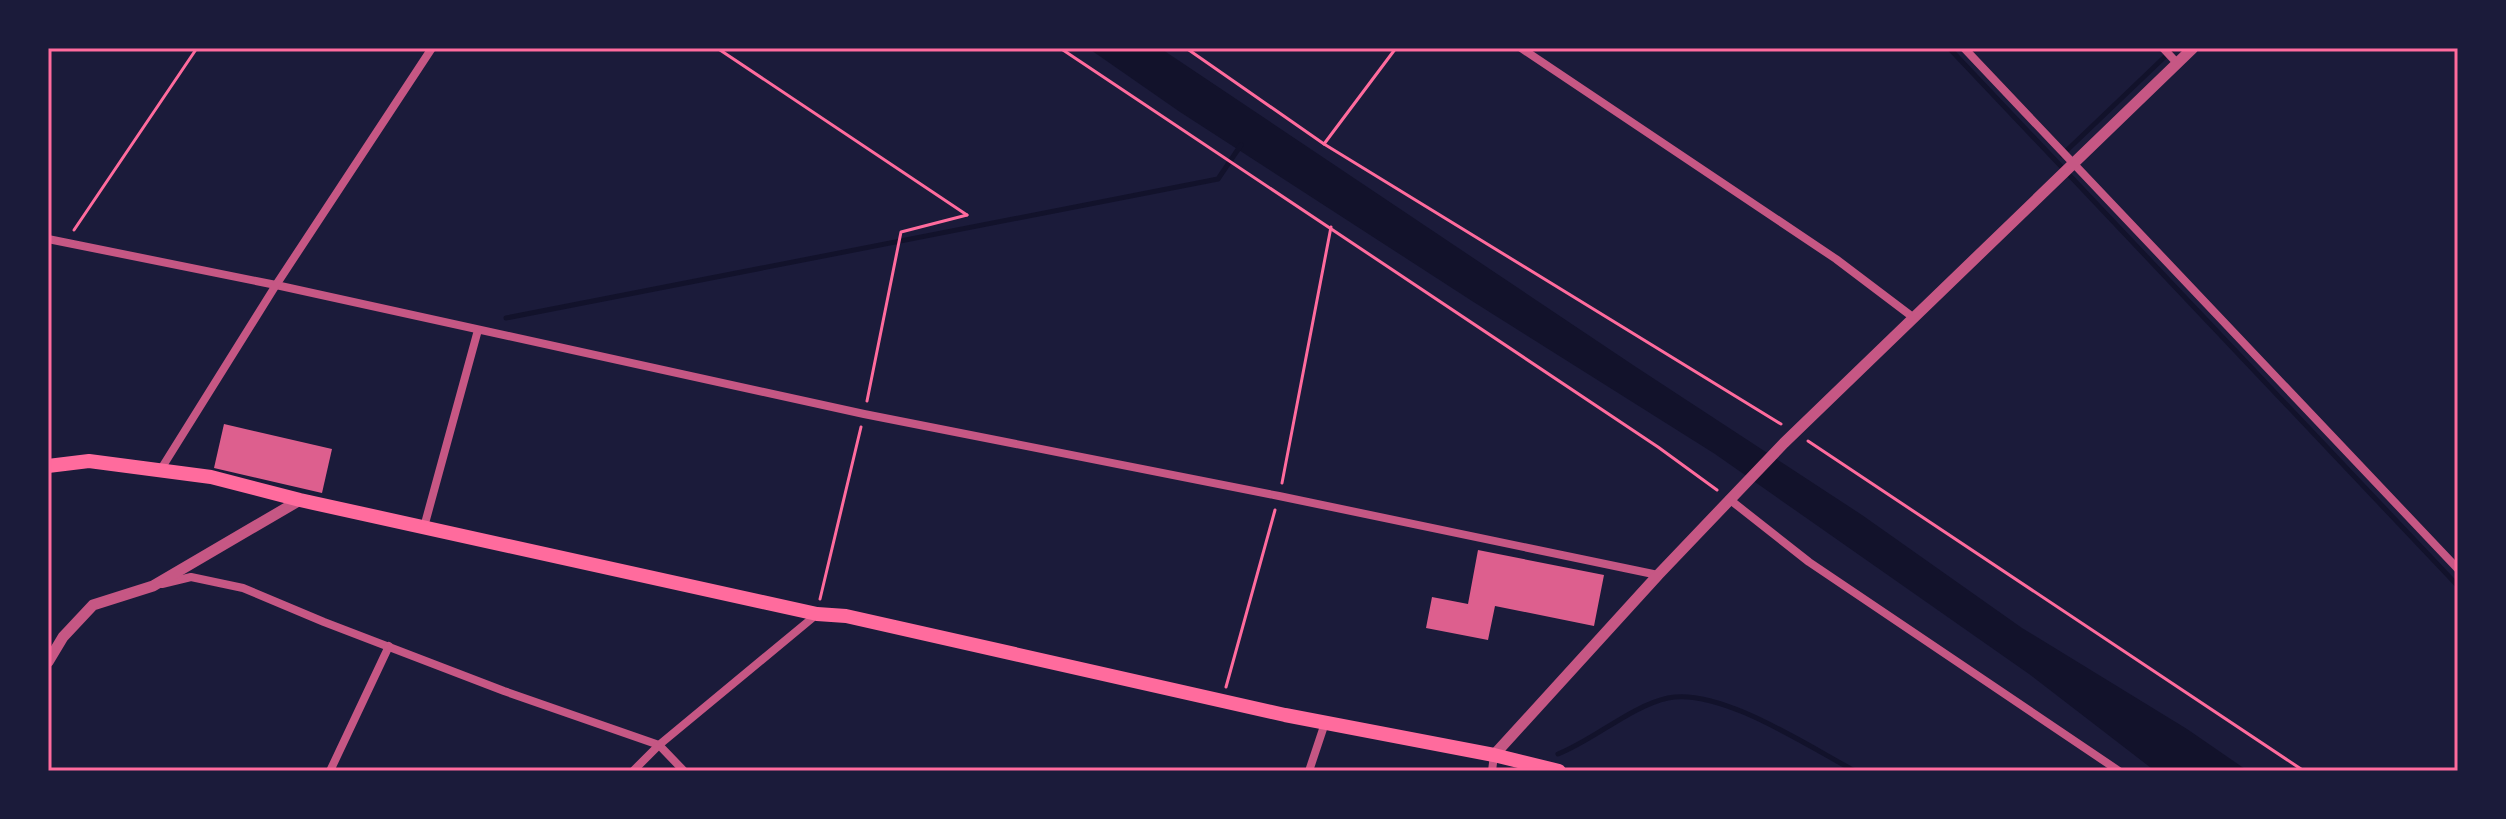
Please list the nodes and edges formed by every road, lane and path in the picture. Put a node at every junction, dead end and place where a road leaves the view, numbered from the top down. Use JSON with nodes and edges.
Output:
{"nodes":[{"id":1,"x":197,"y":48,"type":"edge"},
{"id":2,"x":432,"y":48,"type":"edge"},
{"id":3,"x":717,"y":48,"type":"edge"},
{"id":4,"x":1060,"y":48,"type":"edge"},
{"id":5,"x":1186,"y":48,"type":"edge"},
{"id":6,"x":1396,"y":48,"type":"edge"},
{"id":7,"x":1521,"y":48,"type":"edge"},
{"id":8,"x":1964,"y":48,"type":"edge"},
{"id":9,"x":2163,"y":48,"type":"edge"},
{"id":10,"x":2193,"y":48,"type":"edge"},
{"id":11,"x":2177,"y":63,"type":"junction"},
{"id":12,"x":1324,"y":144,"type":"junction"},
{"id":13,"x":2069,"y":166,"type":"junction"},
{"id":14,"x":1331,"y":227,"type":"junction"},
{"id":15,"x":48,"y":239,"type":"edge"},
{"id":16,"x":66,"y":242,"type":"junction"},
{"id":17,"x":276,"y":285,"type":"junction"},
{"id":18,"x":1914,"y":318,"type":"junction"},
{"id":19,"x":478,"y":330,"type":"junction"},
{"id":20,"x":864,"y":414,"type":"junction"},
{"id":21,"x":1795,"y":433,"type":"junction"},
{"id":22,"x":48,"y":466,"type":"edge"},
{"id":23,"x":161,"y":469,"type":"junction"},
{"id":24,"x":1279,"y":496,"type":"junction"},
{"id":25,"x":1733,"y":496,"type":"junction"},
{"id":26,"x":300,"y":500,"type":"junction"},
{"id":27,"x":424,"y":527,"type":"junction"},
{"id":28,"x":2458,"y":569,"type":"edge"},
{"id":29,"x":1658,"y":575,"type":"junction"},
{"id":30,"x":153,"y":586,"type":"junction"},
{"id":31,"x":817,"y":614,"type":"junction"},
{"id":32,"x":389,"y":646,"type":"junction"},
{"id":33,"x":48,"y":662,"type":"edge"},
{"id":34,"x":1222,"y":702,"type":"junction"},
{"id":35,"x":1325,"y":723,"type":"junction"},
{"id":36,"x":659,"y":745,"type":"junction"},
{"id":37,"x":1494,"y":755,"type":"junction"},
{"id":38,"x":330,"y":771,"type":"edge"},
{"id":39,"x":633,"y":771,"type":"edge"},
{"id":40,"x":684,"y":771,"type":"edge"},
{"id":41,"x":1309,"y":771,"type":"edge"},
{"id":42,"x":1492,"y":771,"type":"edge"},
{"id":43,"x":1559,"y":771,"type":"edge"},
{"id":44,"x":2119,"y":771,"type":"edge"},
{"id":45,"x":2304,"y":771,"type":"edge"}],
"edges":[{"from":1,"to":16,"type":"path"},
{"from":2,"to":17,"type":"street"},
{"from":3,"to":20,"type":"path"},
{"from":4,"to":14,"type":"path"},
{"from":5,"to":12,"type":"path"},
{"from":6,"to":12,"type":"path"},
{"from":7,"to":18,"type":"street"},
{"from":8,"to":13,"type":"street"},
{"from":9,"to":11,"type":"street"},
{"from":10,"to":11,"type":"street"},
{"from":11,"to":13,"type":"street"},
{"from":12,"to":21,"type":"path"},
{"from":13,"to":18,"type":"street"},
{"from":13,"to":28,"type":"street"},
{"from":14,"to":24,"type":"path"},
{"from":14,"to":25,"type":"path"},
{"from":15,"to":16,"type":"street"},
{"from":16,"to":17,"type":"street"},
{"from":17,"to":19,"type":"street"},
{"from":17,"to":23,"type":"street"},
{"from":18,"to":21,"type":"street"},
{"from":19,"to":20,"type":"street"},
{"from":19,"to":27,"type":"street"},
{"from":20,"to":24,"type":"street"},
{"from":20,"to":31,"type":"path"},
{"from":21,"to":25,"type":"street"},
{"from":21,"to":45,"type":"path"},
{"from":22,"to":23,"type":"highway"},
{"from":23,"to":26,"type":"highway"},
{"from":24,"to":29,"type":"street"},
{"from":24,"to":34,"type":"path"},
{"from":25,"to":29,"type":"street"},
{"from":25,"to":44,"type":"street"},
{"from":26,"to":27,"type":"highway"},
{"from":26,"to":30,"type":"street"},
{"from":27,"to":31,"type":"highway"},
{"from":29,"to":37,"type":"street"},
{"from":30,"to":32,"type":"street"},
{"from":30,"to":33,"type":"street"},
{"from":31,"to":34,"type":"highway"},
{"from":31,"to":36,"type":"street"},
{"from":32,"to":36,"type":"street"},
{"from":32,"to":38,"type":"street"},
{"from":34,"to":35,"type":"highway"},
{"from":35,"to":37,"type":"highway"},
{"from":35,"to":41,"type":"street"},
{"from":36,"to":39,"type":"street"},
{"from":36,"to":40,"type":"street"},
{"from":37,"to":42,"type":"street"},
{"from":37,"to":43,"type":"highway"}]}
